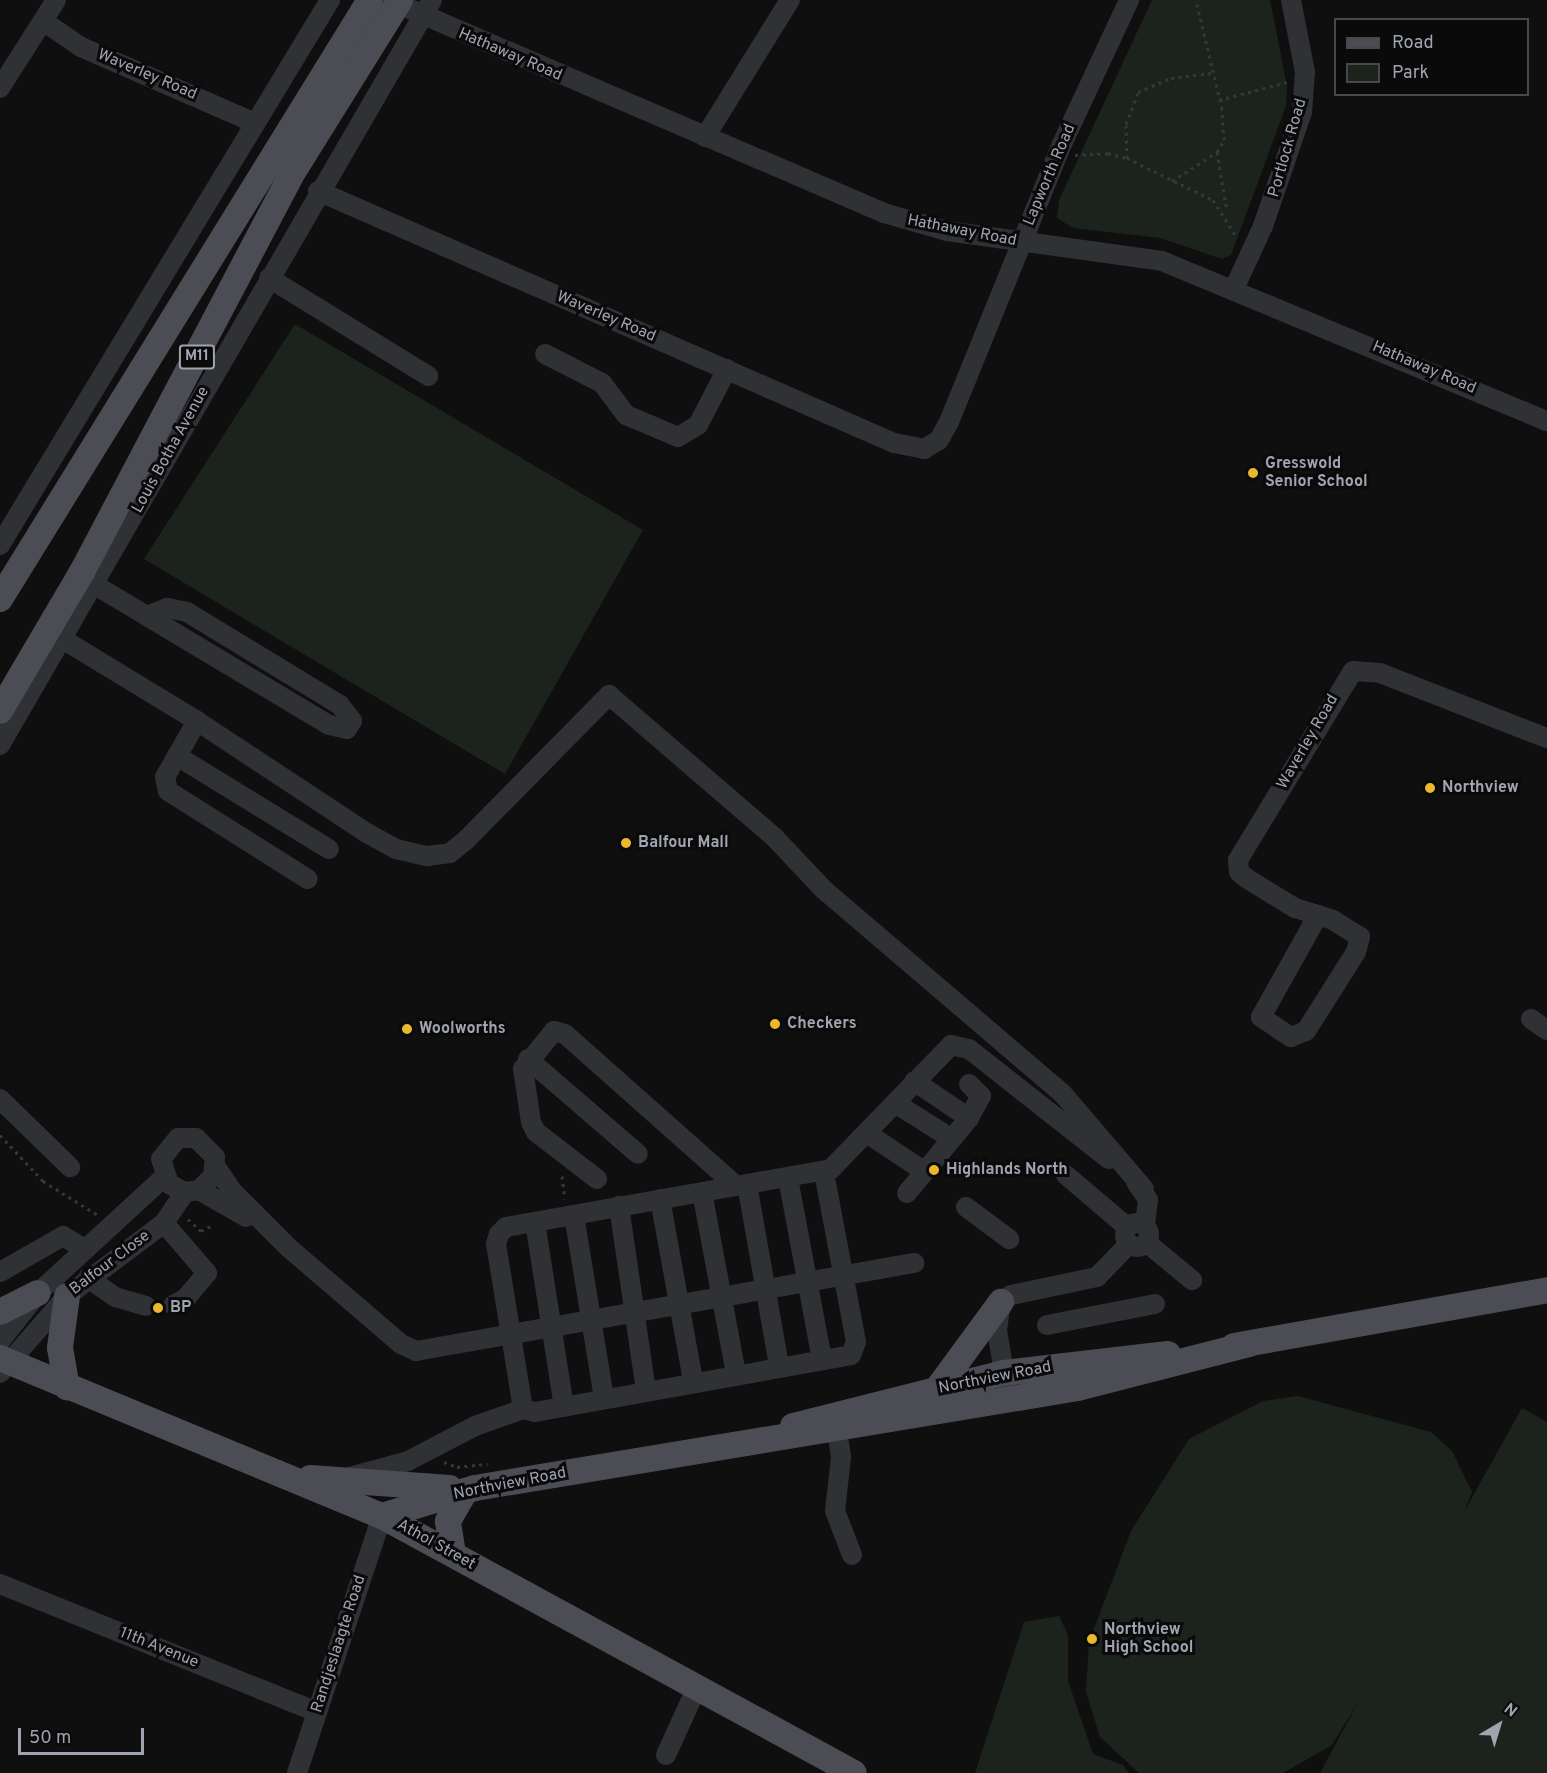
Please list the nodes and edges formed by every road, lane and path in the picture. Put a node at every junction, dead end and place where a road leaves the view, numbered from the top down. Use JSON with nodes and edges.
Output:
{"nodes":[{"id":1,"x":37,"y":0,"type":"edge"},
{"id":2,"x":56,"y":0,"type":"edge"},
{"id":3,"x":330,"y":0,"type":"edge"},
{"id":4,"x":370,"y":0,"type":"edge"},
{"id":5,"x":432,"y":0,"type":"edge"},
{"id":6,"x":790,"y":0,"type":"edge"},
{"id":7,"x":1129,"y":0,"type":"edge"},
{"id":8,"x":1196,"y":0,"type":"edge"},
{"id":9,"x":1291,"y":0,"type":"edge"},
{"id":10,"x":395,"y":2,"type":"edge"},
{"id":11,"x":421,"y":17,"type":"junction"},
{"id":12,"x":43,"y":21,"type":"junction"},
{"id":13,"x":1211,"y":73,"type":"junction"},
{"id":14,"x":1305,"y":77,"type":"junction"},
{"id":15,"x":0,"y":88,"type":"edge"},
{"id":16,"x":1219,"y":100,"type":"junction"},
{"id":17,"x":255,"y":123,"type":"junction"},
{"id":18,"x":705,"y":137,"type":"junction"},
{"id":19,"x":1216,"y":152,"type":"junction"},
{"id":20,"x":1127,"y":158,"type":"junction"},
{"id":21,"x":1056,"y":159,"type":"junction"},
{"id":22,"x":1172,"y":181,"type":"junction"},
{"id":23,"x":318,"y":191,"type":"junction"},
{"id":24,"x":1228,"y":216,"type":"junction"},
{"id":25,"x":1022,"y":243,"type":"junction"},
{"id":26,"x":1249,"y":258,"type":"junction"},
{"id":27,"x":268,"y":278,"type":"junction"},
{"id":28,"x":1234,"y":289,"type":"junction"},
{"id":29,"x":545,"y":354,"type":"dead end"},
{"id":30,"x":727,"y":369,"type":"junction"},
{"id":31,"x":428,"y":376,"type":"dead end"},
{"id":32,"x":1547,"y":421,"type":"edge"},
{"id":33,"x":894,"y":443,"type":"joint"},
{"id":34,"x":0,"y":545,"type":"edge"},
{"id":35,"x":95,"y":585,"type":"junction"},
{"id":36,"x":0,"y":599,"type":"edge"},
{"id":37,"x":147,"y":616,"type":"junction"},
{"id":38,"x":64,"y":640,"type":"junction"},
{"id":39,"x":0,"y":711,"type":"edge"},
{"id":40,"x":197,"y":721,"type":"junction"},
{"id":41,"x":1547,"y":738,"type":"edge"},
{"id":42,"x":0,"y":745,"type":"edge"},
{"id":43,"x":177,"y":756,"type":"junction"},
{"id":44,"x":329,"y":849,"type":"dead end"},
{"id":45,"x":308,"y":879,"type":"dead end"},
{"id":46,"x":1318,"y":915,"type":"junction"},
{"id":47,"x":528,"y":1059,"type":"junction"},
{"id":48,"x":914,"y":1081,"type":"junction"},
{"id":49,"x":969,"y":1084,"type":"dead end"},
{"id":50,"x":0,"y":1099,"type":"edge"},
{"id":51,"x":895,"y":1102,"type":"junction"},
{"id":52,"x":969,"y":1118,"type":"junction"},
{"id":53,"x":868,"y":1134,"type":"junction"},
{"id":54,"x":0,"y":1135,"type":"edge"},
{"id":55,"x":952,"y":1139,"type":"junction"},
{"id":56,"x":638,"y":1154,"type":"dead end"},
{"id":57,"x":70,"y":1167,"type":"dead end"},
{"id":58,"x":216,"y":1167,"type":"junction"},
{"id":59,"x":554,"y":1170,"type":"dead end"},
{"id":60,"x":924,"y":1171,"type":"junction"},
{"id":61,"x":824,"y":1172,"type":"junction"},
{"id":62,"x":1066,"y":1175,"type":"dead end"},
{"id":63,"x":164,"y":1177,"type":"junction"},
{"id":64,"x":788,"y":1178,"type":"junction"},
{"id":65,"x":597,"y":1179,"type":"dead end"},
{"id":66,"x":742,"y":1185,"type":"junction"},
{"id":67,"x":1144,"y":1189,"type":"junction"},
{"id":68,"x":702,"y":1192,"type":"junction"},
{"id":69,"x":907,"y":1193,"type":"dead end"},
{"id":70,"x":187,"y":1196,"type":"junction"},
{"id":71,"x":660,"y":1199,"type":"junction"},
{"id":72,"x":618,"y":1206,"type":"junction"},
{"id":73,"x":966,"y":1207,"type":"dead end"},
{"id":74,"x":570,"y":1215,"type":"junction"},
{"id":75,"x":535,"y":1222,"type":"junction"},
{"id":76,"x":164,"y":1223,"type":"junction"},
{"id":77,"x":112,"y":1224,"type":"junction"},
{"id":78,"x":211,"y":1226,"type":"dead end"},
{"id":79,"x":1137,"y":1234,"type":"junction"},
{"id":80,"x":1009,"y":1239,"type":"dead end"},
{"id":81,"x":289,"y":1248,"type":"junction"},
{"id":82,"x":86,"y":1249,"type":"junction"},
{"id":83,"x":914,"y":1263,"type":"dead end"},
{"id":84,"x":0,"y":1272,"type":"edge"},
{"id":85,"x":88,"y":1278,"type":"junction"},
{"id":86,"x":1192,"y":1280,"type":"dead end"},
{"id":87,"x":1547,"y":1290,"type":"edge"},
{"id":88,"x":38,"y":1293,"type":"junction"},
{"id":89,"x":67,"y":1296,"type":"junction"},
{"id":90,"x":1001,"y":1302,"type":"junction"},
{"id":91,"x":1155,"y":1304,"type":"dead end"},
{"id":92,"x":173,"y":1305,"type":"dead end"},
{"id":93,"x":146,"y":1306,"type":"dead end"},
{"id":94,"x":0,"y":1312,"type":"edge"},
{"id":95,"x":1047,"y":1325,"type":"dead end"},
{"id":96,"x":1250,"y":1344,"type":"junction"},
{"id":97,"x":3,"y":1359,"type":"edge"},
{"id":98,"x":822,"y":1360,"type":"junction"},
{"id":99,"x":779,"y":1366,"type":"junction"},
{"id":100,"x":736,"y":1373,"type":"junction"},
{"id":101,"x":1004,"y":1373,"type":"junction"},
{"id":102,"x":693,"y":1381,"type":"junction"},
{"id":103,"x":67,"y":1387,"type":"junction"},
{"id":104,"x":938,"y":1388,"type":"junction"},
{"id":105,"x":646,"y":1390,"type":"junction"},
{"id":106,"x":604,"y":1398,"type":"junction"},
{"id":107,"x":1009,"y":1400,"type":"junction"},
{"id":108,"x":564,"y":1407,"type":"junction"},
{"id":109,"x":523,"y":1409,"type":"junction"},
{"id":110,"x":837,"y":1431,"type":"junction"},
{"id":111,"x":747,"y":1441,"type":"junction"},
{"id":112,"x":437,"y":1450,"type":"junction"},
{"id":113,"x":298,"y":1479,"type":"junction"},
{"id":114,"x":342,"y":1479,"type":"junction"},
{"id":115,"x":478,"y":1488,"type":"junction"},
{"id":116,"x":382,"y":1516,"type":"junction"},
{"id":117,"x":453,"y":1554,"type":"junction"},
{"id":118,"x":852,"y":1555,"type":"dead end"},
{"id":119,"x":0,"y":1584,"type":"edge"},
{"id":120,"x":696,"y":1687,"type":"junction"},
{"id":121,"x":317,"y":1712,"type":"junction"},
{"id":122,"x":666,"y":1755,"type":"dead end"},
{"id":123,"x":297,"y":1773,"type":"edge"},
{"id":124,"x":854,"y":1773,"type":"edge"}],
"edges":[{"from":1,"to":12,"type":"street"},
{"from":2,"to":12,"type":"street"},
{"from":3,"to":17,"type":"street"},
{"from":4,"to":36,"type":"main road","number":"M11"},
{"from":5,"to":11,"type":"street","name":"Louis Botha Avenue"},
{"from":6,"to":18,"type":"street"},
{"from":7,"to":21,"type":"street","name":"Lapworth Road"},
{"from":8,"to":13,"type":"path"},
{"from":9,"to":14,"type":"street","name":"Portlock Road"},
{"from":10,"to":11,"type":"street","name":"Hathaway Road"},
{"from":10,"to":39,"type":"main road","name":"Louis Botha Avenue","number":"M11"},
{"from":11,"to":18,"type":"street","name":"Hathaway Road"},
{"from":11,"to":23,"type":"street","name":"Louis Botha Avenue"},
{"from":12,"to":15,"type":"street"},
{"from":12,"to":17,"type":"street","name":"Waverley Road"},
{"from":13,"to":16,"type":"path"},
{"from":13,"to":20,"type":"path"},
{"from":14,"to":16,"type":"path"},
{"from":14,"to":26,"type":"street","name":"Portlock Road"},
{"from":16,"to":19,"type":"path"},
{"from":17,"to":34,"type":"street"},
{"from":18,"to":25,"type":"street","name":"Hathaway Road"},
{"from":19,"to":22,"type":"path"},
{"from":19,"to":24,"type":"path"},
{"from":20,"to":21,"type":"path"},
{"from":20,"to":22,"type":"path"},
{"from":21,"to":25,"type":"street","name":"Lapworth Road"},
{"from":22,"to":24,"type":"path"},
{"from":23,"to":27,"type":"street","name":"Louis Botha Avenue"},
{"from":23,"to":30,"type":"street","name":"Waverley Road"},
{"from":24,"to":26,"type":"path"},
{"from":25,"to":28,"type":"street","name":"Hathaway Road"},
{"from":25,"to":33,"type":"street","name":"Lapworth Road"},
{"from":26,"to":28,"type":"street","name":"Portlock Road"},
{"from":27,"to":31,"type":"street"},
{"from":27,"to":35,"type":"street","name":"Louis Botha Avenue"},
{"from":28,"to":32,"type":"street","name":"Hathaway Road"},
{"from":29,"to":30,"type":"street"},
{"from":30,"to":33,"type":"street","name":"Waverley Road"},
{"from":35,"to":37,"type":"street"},
{"from":35,"to":38,"type":"street","name":"Louis Botha Avenue"},
{"from":37,"to":37,"type":"street"},
{"from":38,"to":40,"type":"street"},
{"from":38,"to":42,"type":"street","name":"Louis Botha Avenue"},
{"from":40,"to":43,"type":"street"},
{"from":40,"to":67,"type":"street"},
{"from":41,"to":46,"type":"street","name":"Waverley Road"},
{"from":43,"to":44,"type":"street"},
{"from":43,"to":45,"type":"street"},
{"from":46,"to":46,"type":"street","name":"Waverley Road"},
{"from":47,"to":56,"type":"street"},
{"from":47,"to":65,"type":"street"},
{"from":47,"to":66,"type":"street"},
{"from":48,"to":51,"type":"street"},
{"from":48,"to":52,"type":"street"},
{"from":48,"to":67,"type":"street"},
{"from":49,"to":52,"type":"street"},
{"from":50,"to":57,"type":"street"},
{"from":51,"to":53,"type":"street"},
{"from":51,"to":55,"type":"street"},
{"from":52,"to":55,"type":"street"},
{"from":53,"to":60,"type":"street"},
{"from":53,"to":61,"type":"street"},
{"from":54,"to":77,"type":"path"},
{"from":55,"to":60,"type":"street"},
{"from":58,"to":63,"type":"street"},
{"from":58,"to":70,"type":"street"},
{"from":58,"to":81,"type":"street"},
{"from":59,"to":74,"type":"path"},
{"from":60,"to":69,"type":"street"},
{"from":61,"to":64,"type":"street"},
{"from":61,"to":98,"type":"street"},
{"from":62,"to":79,"type":"street"},
{"from":63,"to":70,"type":"street"},
{"from":63,"to":77,"type":"street","name":"Balfour Close"},
{"from":64,"to":66,"type":"street"},
{"from":64,"to":98,"type":"street"},
{"from":66,"to":68,"type":"street"},
{"from":66,"to":99,"type":"street"},
{"from":67,"to":79,"type":"street"},
{"from":68,"to":71,"type":"street"},
{"from":68,"to":100,"type":"street"},
{"from":70,"to":76,"type":"street","name":"Balfour Close"},
{"from":70,"to":78,"type":"path"},
{"from":70,"to":81,"type":"street"},
{"from":71,"to":72,"type":"street"},
{"from":71,"to":102,"type":"street"},
{"from":72,"to":74,"type":"street"},
{"from":72,"to":105,"type":"street"},
{"from":73,"to":80,"type":"street"},
{"from":74,"to":75,"type":"street"},
{"from":74,"to":106,"type":"street"},
{"from":75,"to":108,"type":"street"},
{"from":75,"to":109,"type":"street"},
{"from":76,"to":85,"type":"street","name":"Balfour Close"},
{"from":76,"to":92,"type":"street"},
{"from":77,"to":82,"type":"street","name":"Balfour Close"},
{"from":79,"to":86,"type":"street"},
{"from":79,"to":90,"type":"street"},
{"from":81,"to":83,"type":"street"},
{"from":82,"to":84,"type":"street"},
{"from":82,"to":88,"type":"street","name":"Balfour Close"},
{"from":85,"to":89,"type":"street","name":"Balfour Close"},
{"from":85,"to":93,"type":"street"},
{"from":87,"to":96,"type":"main road","name":"Northview Road"},
{"from":88,"to":94,"type":"main road"},
{"from":88,"to":97,"type":"street","name":"Balfour Close"},
{"from":89,"to":97,"type":"street","name":"Balfour Close"},
{"from":89,"to":103,"type":"main road"},
{"from":90,"to":101,"type":"street"},
{"from":90,"to":104,"type":"main road"},
{"from":91,"to":95,"type":"street"},
{"from":96,"to":101,"type":"main road","name":"Northview Road"},
{"from":96,"to":107,"type":"main road","name":"Northview Road"},
{"from":97,"to":103,"type":"main road","name":"Athol Street"},
{"from":98,"to":99,"type":"street"},
{"from":99,"to":100,"type":"street"},
{"from":100,"to":102,"type":"street"},
{"from":101,"to":104,"type":"main road","name":"Northview Road"},
{"from":101,"to":107,"type":"street"},
{"from":102,"to":105,"type":"street"},
{"from":103,"to":113,"type":"main road","name":"Athol Street"},
{"from":104,"to":111,"type":"main road","name":"Northview Road"},
{"from":105,"to":106,"type":"street"},
{"from":106,"to":108,"type":"street"},
{"from":107,"to":110,"type":"main road","name":"Northview Road"},
{"from":108,"to":109,"type":"street"},
{"from":109,"to":112,"type":"street"},
{"from":110,"to":111,"type":"main road","name":"Northview Road"},
{"from":110,"to":118,"type":"street"},
{"from":111,"to":115,"type":"main road","name":"Northview Road"},
{"from":112,"to":114,"type":"street"},
{"from":112,"to":115,"type":"path"},
{"from":113,"to":114,"type":"main road"},
{"from":113,"to":116,"type":"main road","name":"Athol Street"},
{"from":114,"to":115,"type":"main road"},
{"from":115,"to":116,"type":"main road","name":"Northview Road"},
{"from":115,"to":117,"type":"main road"},
{"from":116,"to":117,"type":"main road","name":"Athol Street"},
{"from":116,"to":121,"type":"street","name":"Randjeslaagte Road"},
{"from":117,"to":120,"type":"main road","name":"Athol Street"},
{"from":119,"to":121,"type":"street","name":"11th Avenue"},
{"from":120,"to":122,"type":"street"},
{"from":120,"to":124,"type":"main road","name":"Athol Street"},
{"from":121,"to":123,"type":"street","name":"Randjeslaagte Road"}]}
